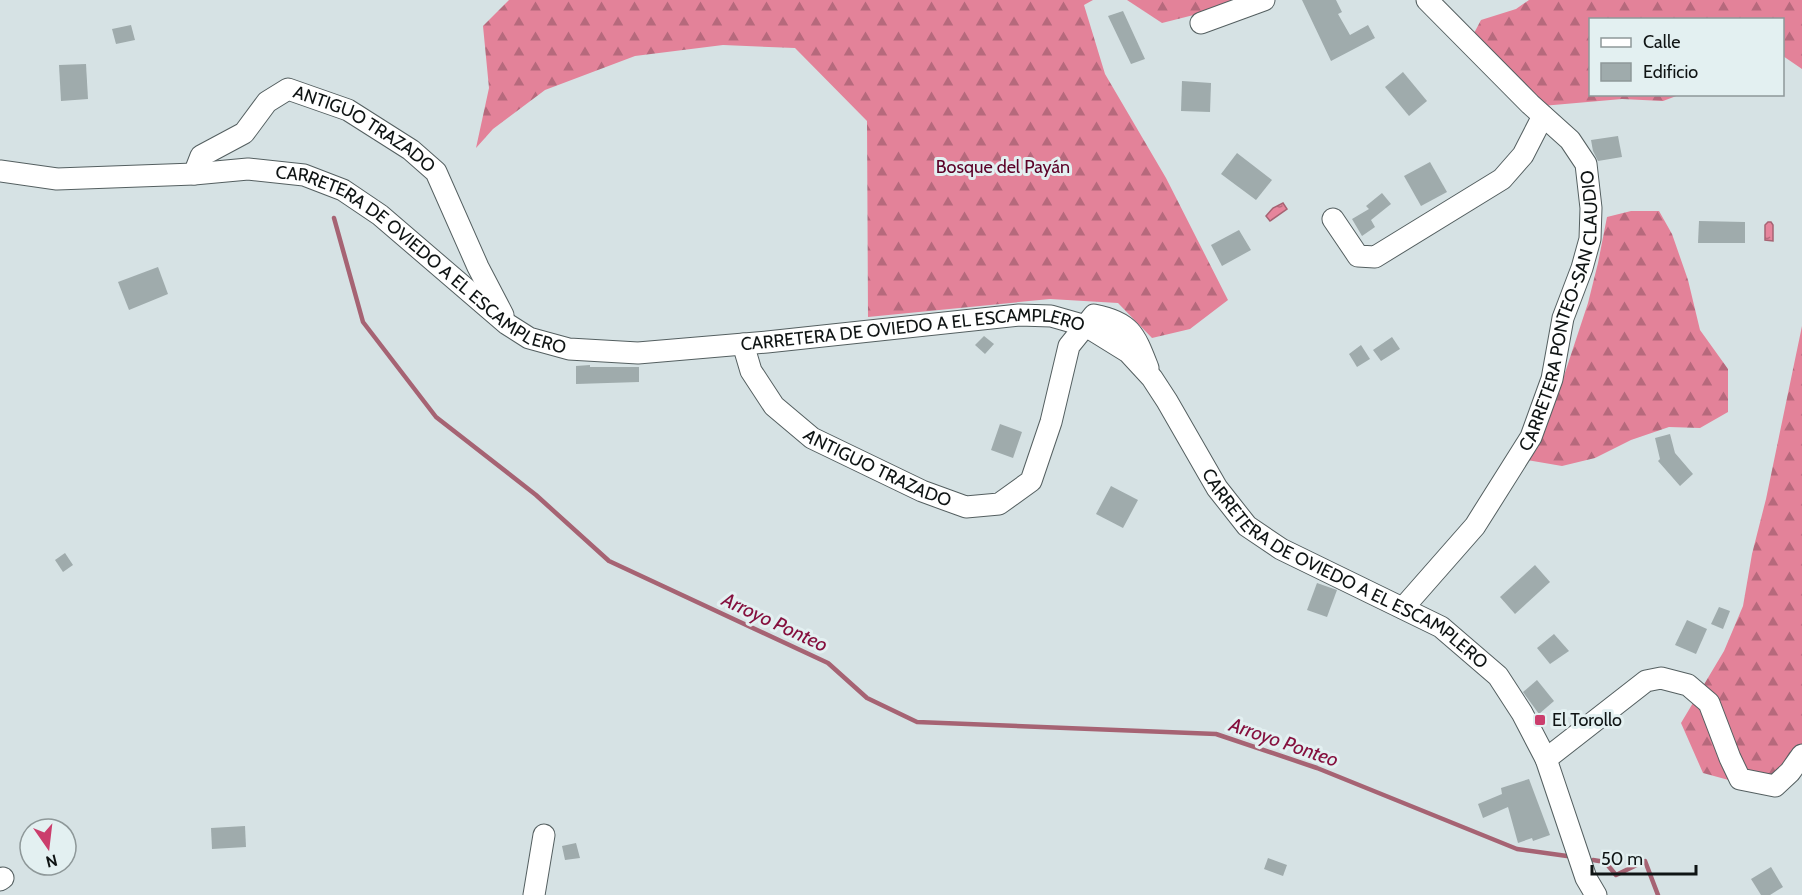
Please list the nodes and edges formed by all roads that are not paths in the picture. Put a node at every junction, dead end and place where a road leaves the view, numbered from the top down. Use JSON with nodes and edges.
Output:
{"nodes":[{"id":1,"x":1264,"y":0,"type":"edge"},
{"id":2,"x":1426,"y":0,"type":"edge"},
{"id":3,"x":1201,"y":24,"type":"dead end"},
{"id":4,"x":1543,"y":116,"type":"junction"},
{"id":5,"x":0,"y":171,"type":"edge"},
{"id":6,"x":194,"y":174,"type":"junction"},
{"id":7,"x":1333,"y":219,"type":"dead end"},
{"id":8,"x":507,"y":324,"type":"junction"},
{"id":9,"x":1086,"y":326,"type":"junction"},
{"id":10,"x":743,"y":344,"type":"junction"},
{"id":11,"x":1403,"y":608,"type":"junction"},
{"id":12,"x":1802,"y":755,"type":"edge"},
{"id":13,"x":1546,"y":759,"type":"junction"},
{"id":14,"x":544,"y":836,"type":"dead end"},
{"id":15,"x":534,"y":895,"type":"edge"},
{"id":16,"x":1596,"y":895,"type":"edge"}],
"edges":[{"from":1,"to":3,"type":"street"},
{"from":2,"to":4,"type":"street","name":"CARRETERA PONTEO-SAN CLAUDIO"},
{"from":4,"to":7,"type":"street"},
{"from":4,"to":11,"type":"street","name":"CARRETERA PONTEO-SAN CLAUDIO"},
{"from":5,"to":6,"type":"street","name":"CARRETERA DE OVIEDO A EL ESCAMPLERO"},
{"from":6,"to":8,"type":"street","name":"CARRETERA DE OVIEDO A EL ESCAMPLERO"},
{"from":6,"to":8,"type":"street","name":"ANTIGUO TRAZADO"},
{"from":8,"to":10,"type":"street","name":"CARRETERA DE OVIEDO A EL ESCAMPLERO"},
{"from":9,"to":10,"type":"street","name":"CARRETERA DE OVIEDO A EL ESCAMPLERO"},
{"from":9,"to":10,"type":"street","name":"ANTIGUO TRAZADO"},
{"from":9,"to":11,"type":"street","name":"CARRETERA DE OVIEDO A EL ESCAMPLERO"},
{"from":11,"to":13,"type":"street","name":"CARRETERA DE OVIEDO A EL ESCAMPLERO"},
{"from":12,"to":13,"type":"street"},
{"from":13,"to":16,"type":"street","name":"CARRETERA DE OVIEDO A EL ESCAMPLERO"},
{"from":14,"to":15,"type":"street"}]}
